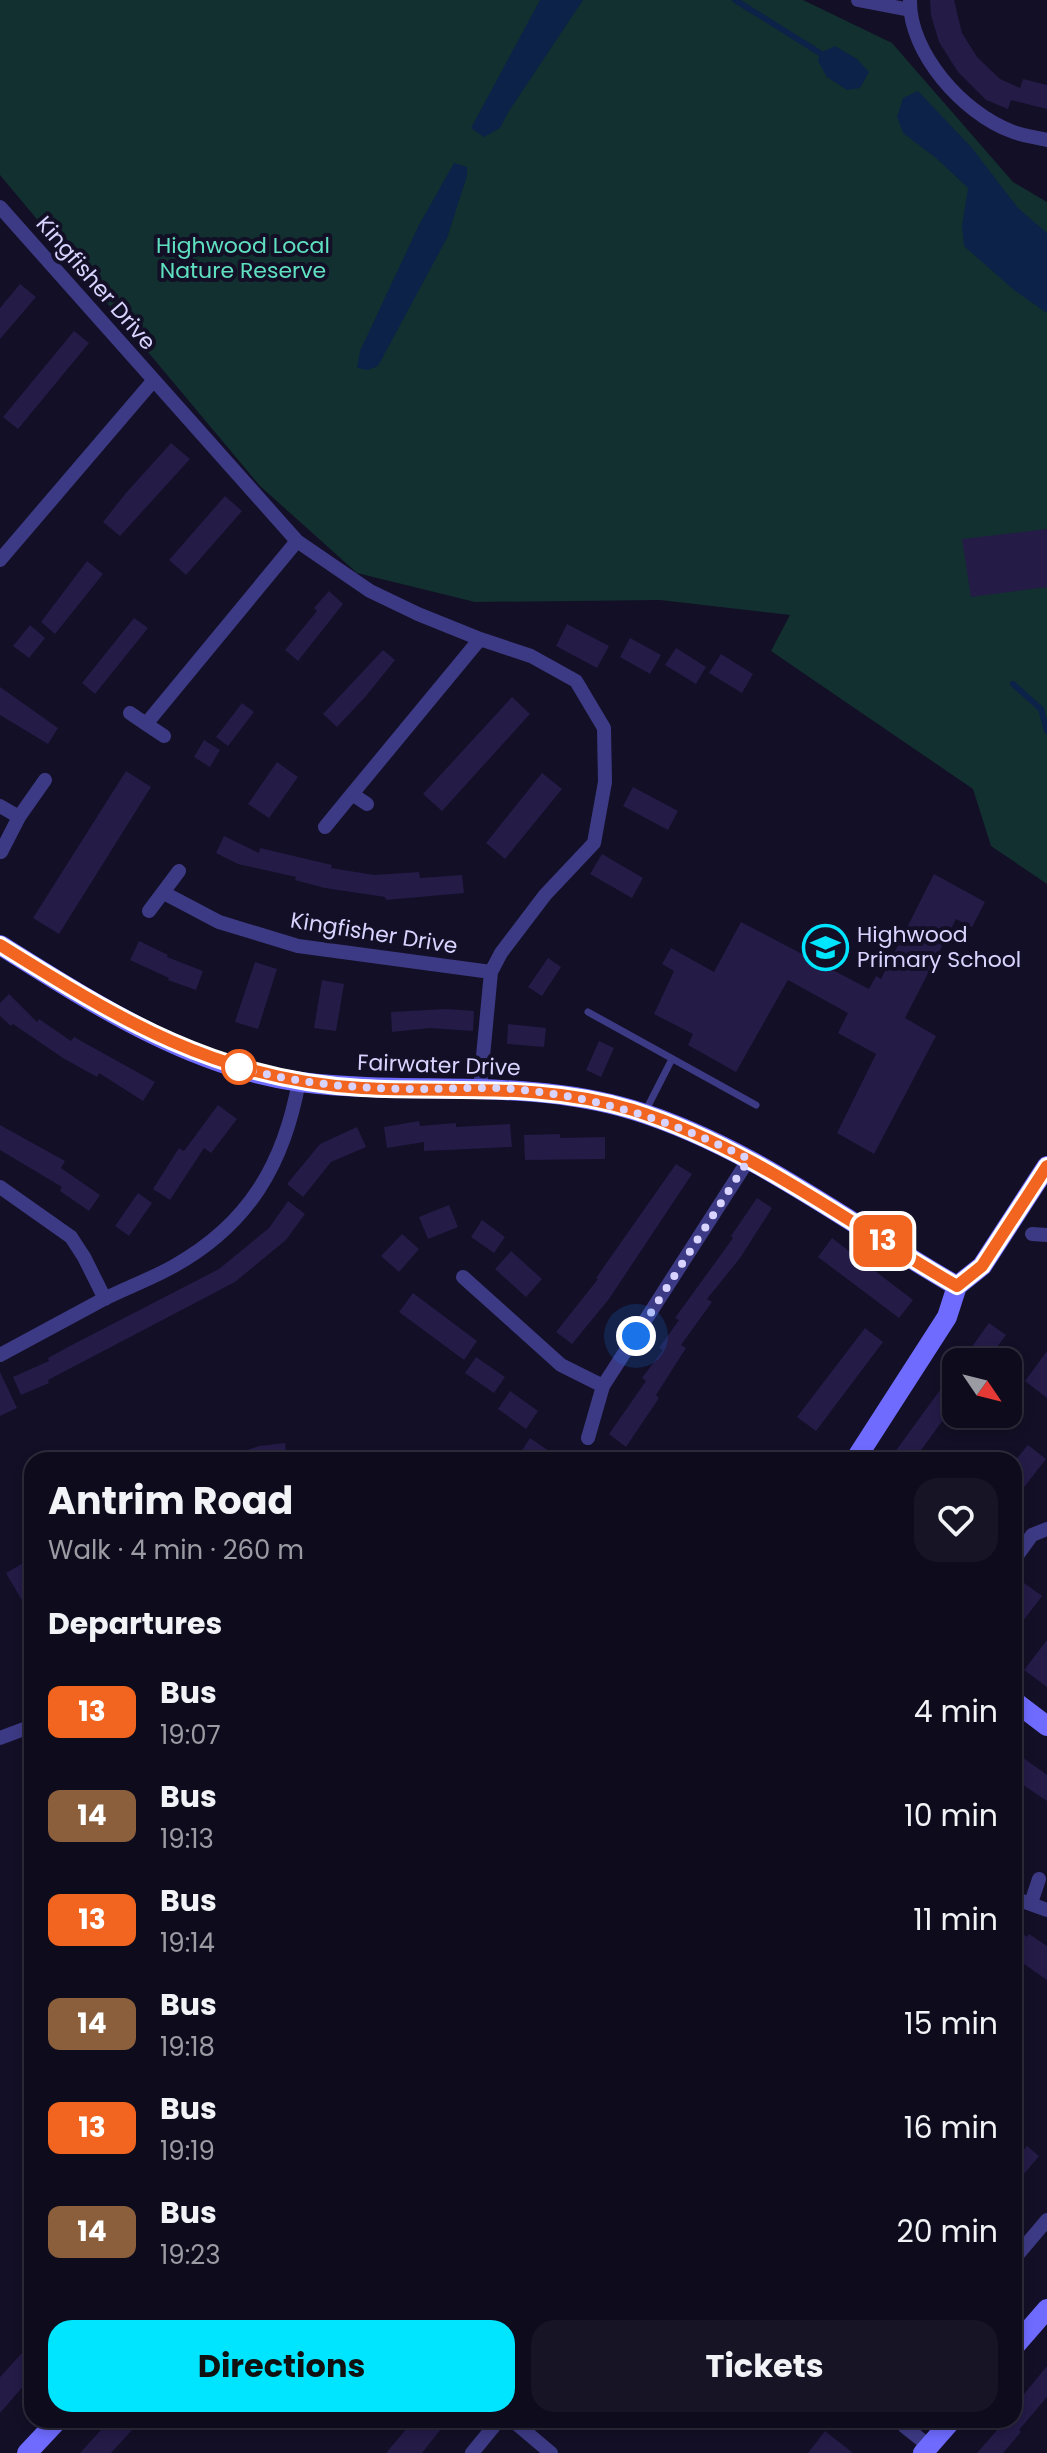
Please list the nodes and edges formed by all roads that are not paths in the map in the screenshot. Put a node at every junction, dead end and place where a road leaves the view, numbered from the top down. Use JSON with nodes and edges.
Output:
{"nodes":[{"id":1,"x":858,"y":0,"type":"edge"},
{"id":2,"x":910,"y":5,"type":"edge"},
{"id":3,"x":1047,"y":140,"type":"edge"},
{"id":4,"x":2,"y":213,"type":"edge"},
{"id":5,"x":153,"y":381,"type":"junction"},
{"id":6,"x":297,"y":541,"type":"junction"},
{"id":7,"x":0,"y":560,"type":"edge"},
{"id":8,"x":480,"y":639,"type":"junction"},
{"id":9,"x":130,"y":713,"type":"dead end"},
{"id":10,"x":146,"y":724,"type":"junction"},
{"id":11,"x":164,"y":736,"type":"dead end"},
{"id":12,"x":45,"y":780,"type":"dead end"},
{"id":13,"x":352,"y":794,"type":"junction"},
{"id":14,"x":367,"y":804,"type":"dead end"},
{"id":15,"x":0,"y":806,"type":"edge"},
{"id":16,"x":19,"y":817,"type":"junction"},
{"id":17,"x":325,"y":827,"type":"dead end"},
{"id":18,"x":1,"y":852,"type":"edge"},
{"id":19,"x":179,"y":871,"type":"dead end"},
{"id":20,"x":164,"y":893,"type":"junction"},
{"id":21,"x":149,"y":911,"type":"dead end"},
{"id":22,"x":0,"y":945,"type":"edge"},
{"id":23,"x":491,"y":972,"type":"junction"},
{"id":24,"x":588,"y":1012,"type":"dead end"},
{"id":25,"x":672,"y":1059,"type":"junction"},
{"id":26,"x":299,"y":1081,"type":"junction"},
{"id":27,"x":480,"y":1088,"type":"junction"},
{"id":28,"x":756,"y":1105,"type":"dead end"},
{"id":29,"x":644,"y":1114,"type":"junction"},
{"id":30,"x":749,"y":1159,"type":"junction"},
{"id":31,"x":1047,"y":1166,"type":"edge"},
{"id":32,"x":0,"y":1187,"type":"edge"},
{"id":33,"x":463,"y":1277,"type":"dead end"},
{"id":34,"x":957,"y":1286,"type":"junction"},
{"id":35,"x":105,"y":1299,"type":"junction"},
{"id":36,"x":0,"y":1355,"type":"edge"},
{"id":37,"x":603,"y":1386,"type":"junction"},
{"id":38,"x":588,"y":1438,"type":"dead end"},
{"id":39,"x":860,"y":1452,"type":"edge"},
{"id":40,"x":1047,"y":1529,"type":"edge"},
{"id":41,"x":1022,"y":1549,"type":"edge"},
{"id":42,"x":1022,"y":1707,"type":"edge"},
{"id":43,"x":1047,"y":1726,"type":"edge"},
{"id":44,"x":24,"y":1729,"type":"edge"},
{"id":45,"x":0,"y":1738,"type":"edge"},
{"id":46,"x":1039,"y":1879,"type":"dead end"},
{"id":47,"x":1022,"y":1900,"type":"edge"},
{"id":48,"x":1031,"y":1903,"type":"junction"},
{"id":49,"x":1047,"y":1910,"type":"edge"},
{"id":50,"x":1047,"y":2220,"type":"edge"},
{"id":51,"x":1022,"y":2250,"type":"edge"},
{"id":52,"x":1047,"y":2309,"type":"edge"},
{"id":53,"x":1022,"y":2338,"type":"edge"},
{"id":54,"x":50,"y":2428,"type":"edge"},
{"id":55,"x":492,"y":2428,"type":"edge"},
{"id":56,"x":521,"y":2428,"type":"edge"},
{"id":57,"x":906,"y":2428,"type":"edge"},
{"id":58,"x":945,"y":2428,"type":"edge"},
{"id":59,"x":926,"y":2450,"type":"edge"},
{"id":60,"x":27,"y":2453,"type":"edge"},
{"id":61,"x":472,"y":2453,"type":"edge"},
{"id":62,"x":551,"y":2453,"type":"edge"}],
"edges":[{"from":1,"to":2,"type":"street"},
{"from":2,"to":3,"type":"street"},
{"from":4,"to":5,"type":"street","name":"Kingfisher Drive"},
{"from":5,"to":6,"type":"street","name":"Kingfisher Drive"},
{"from":5,"to":7,"type":"street","name":"Kingfisher Drive"},
{"from":6,"to":8,"type":"street","name":"Kingfisher Drive"},
{"from":6,"to":10,"type":"street"},
{"from":8,"to":13,"type":"street"},
{"from":8,"to":23,"type":"street","name":"Kingfisher Drive"},
{"from":9,"to":10,"type":"street"},
{"from":10,"to":11,"type":"street"},
{"from":12,"to":16,"type":"street"},
{"from":13,"to":14,"type":"street"},
{"from":13,"to":17,"type":"street"},
{"from":15,"to":16,"type":"street"},
{"from":16,"to":18,"type":"street"},
{"from":19,"to":20,"type":"street"},
{"from":20,"to":21,"type":"street"},
{"from":20,"to":23,"type":"street","name":"Kingfisher Drive"},
{"from":22,"to":26,"type":"street","name":"Fairwater Drive"},
{"from":23,"to":27,"type":"street","name":"Kingfisher Drive"},
{"from":24,"to":25,"type":"lane"},
{"from":25,"to":28,"type":"lane"},
{"from":25,"to":29,"type":"lane"},
{"from":26,"to":27,"type":"street","name":"Fairwater Drive"},
{"from":26,"to":35,"type":"street"},
{"from":27,"to":29,"type":"street","name":"Fairwater Drive"},
{"from":29,"to":30,"type":"street","name":"Fairwater Drive"},
{"from":30,"to":34,"type":"street","name":"Fairwater Drive"},
{"from":30,"to":37,"type":"street"},
{"from":31,"to":34,"type":"street"},
{"from":32,"to":35,"type":"street"},
{"from":33,"to":37,"type":"street"},
{"from":34,"to":39,"type":"street"},
{"from":35,"to":36,"type":"street"},
{"from":37,"to":38,"type":"street"},
{"from":40,"to":41,"type":"street"},
{"from":42,"to":43,"type":"street"},
{"from":44,"to":45,"type":"street"},
{"from":46,"to":48,"type":"street"},
{"from":47,"to":48,"type":"street"},
{"from":48,"to":49,"type":"street"},
{"from":50,"to":51,"type":"street"},
{"from":52,"to":53,"type":"street"},
{"from":54,"to":60,"type":"street"},
{"from":55,"to":61,"type":"street"},
{"from":56,"to":62,"type":"street"},
{"from":57,"to":59,"type":"street"},
{"from":58,"to":59,"type":"street"}]}
